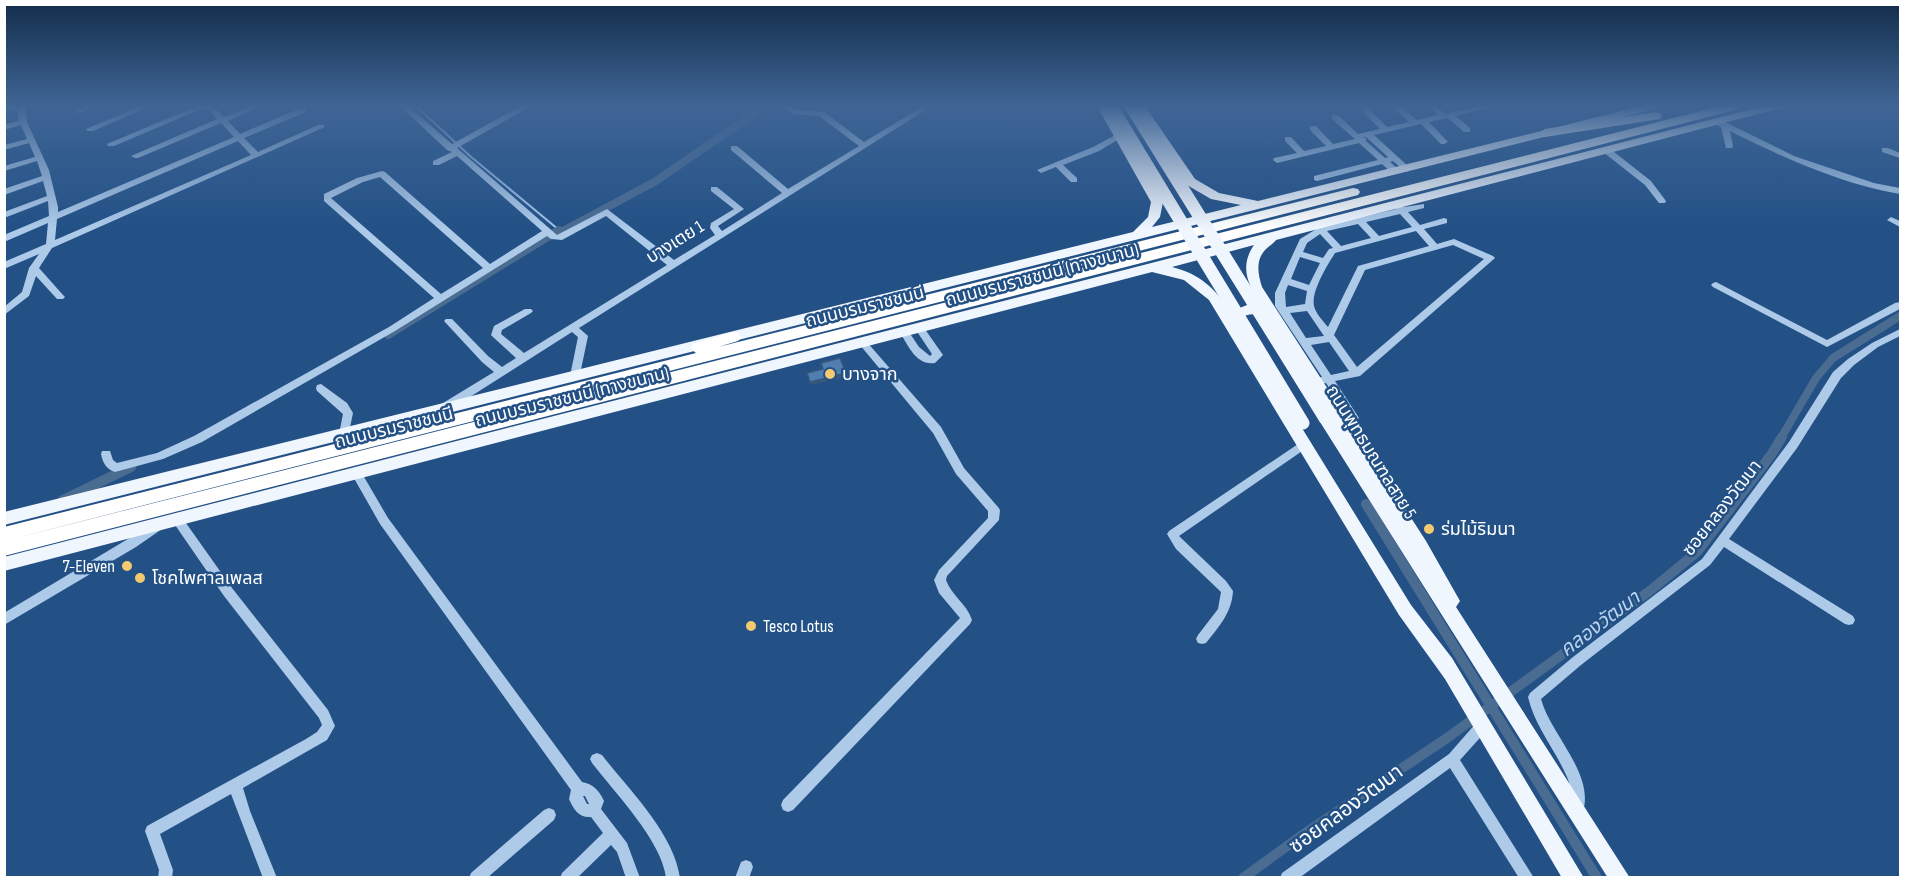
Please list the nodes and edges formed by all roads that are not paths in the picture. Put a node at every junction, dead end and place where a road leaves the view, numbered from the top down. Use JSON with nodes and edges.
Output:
{"nodes":[{"id":1,"x":34,"y":147,"type":"edge"},
{"id":2,"x":157,"y":147,"type":"edge"},
{"id":3,"x":216,"y":147,"type":"edge"},
{"id":4,"x":249,"y":147,"type":"edge"},
{"id":5,"x":274,"y":147,"type":"edge"},
{"id":6,"x":455,"y":147,"type":"joint"},
{"id":7,"x":859,"y":147,"type":"edge"},
{"id":8,"x":1099,"y":147,"type":"edge"},
{"id":9,"x":1126,"y":147,"type":"edge"},
{"id":10,"x":1137,"y":147,"type":"edge"},
{"id":11,"x":1157,"y":147,"type":"edge"},
{"id":12,"x":1167,"y":147,"type":"edge"},
{"id":13,"x":1296,"y":147,"type":"edge"},
{"id":14,"x":1331,"y":147,"type":"edge"},
{"id":15,"x":1372,"y":147,"type":"edge"},
{"id":16,"x":1376,"y":147,"type":"edge"},
{"id":17,"x":1482,"y":147,"type":"edge"},
{"id":18,"x":1533,"y":147,"type":"edge"},
{"id":19,"x":1539,"y":147,"type":"edge"},
{"id":20,"x":1587,"y":147,"type":"edge"},
{"id":21,"x":1618,"y":147,"type":"edge"},
{"id":22,"x":1771,"y":147,"type":"edge"},
{"id":23,"x":734,"y":148,"type":"dead end"},
{"id":24,"x":1606,"y":150,"type":"junction"},
{"id":25,"x":1886,"y":150,"type":"dead end"},
{"id":26,"x":1302,"y":154,"type":"junction"},
{"id":27,"x":256,"y":155,"type":"junction"},
{"id":28,"x":135,"y":156,"type":"dead end"},
{"id":29,"x":1900,"y":156,"type":"edge"},
{"id":30,"x":39,"y":158,"type":"junction"},
{"id":31,"x":1277,"y":160,"type":"dead end"},
{"id":32,"x":1384,"y":161,"type":"junction"},
{"id":33,"x":436,"y":163,"type":"dead end"},
{"id":34,"x":1057,"y":164,"type":"junction"},
{"id":35,"x":1399,"y":166,"type":"junction"},
{"id":36,"x":1545,"y":166,"type":"junction"},
{"id":37,"x":1180,"y":168,"type":"junction"},
{"id":38,"x":4,"y":169,"type":"edge"},
{"id":39,"x":1041,"y":170,"type":"dead end"},
{"id":40,"x":1139,"y":170,"type":"junction"},
{"id":41,"x":46,"y":177,"type":"junction"},
{"id":42,"x":1317,"y":178,"type":"dead end"},
{"id":43,"x":1074,"y":180,"type":"dead end"},
{"id":44,"x":1898,"y":188,"type":"edge"},
{"id":45,"x":714,"y":189,"type":"dead end"},
{"id":46,"x":4,"y":192,"type":"edge"},
{"id":47,"x":786,"y":192,"type":"junction"},
{"id":48,"x":52,"y":197,"type":"junction"},
{"id":49,"x":1662,"y":201,"type":"dead end"},
{"id":50,"x":1261,"y":205,"type":"junction"},
{"id":51,"x":1421,"y":206,"type":"dead end"},
{"id":52,"x":1399,"y":208,"type":"junction"},
{"id":53,"x":4,"y":215,"type":"edge"},
{"id":54,"x":53,"y":217,"type":"junction"},
{"id":55,"x":1359,"y":220,"type":"junction"},
{"id":56,"x":1891,"y":220,"type":"dead end"},
{"id":57,"x":1444,"y":221,"type":"dead end"},
{"id":58,"x":1900,"y":224,"type":"edge"},
{"id":59,"x":1417,"y":227,"type":"junction"},
{"id":60,"x":1321,"y":230,"type":"junction"},
{"id":61,"x":550,"y":234,"type":"junction"},
{"id":62,"x":720,"y":234,"type":"junction"},
{"id":63,"x":1284,"y":234,"type":"junction"},
{"id":64,"x":1135,"y":236,"type":"junction"},
{"id":65,"x":1376,"y":238,"type":"junction"},
{"id":66,"x":4,"y":239,"type":"edge"},
{"id":67,"x":50,"y":246,"type":"junction"},
{"id":68,"x":1434,"y":246,"type":"junction"},
{"id":69,"x":1338,"y":248,"type":"junction"},
{"id":70,"x":1297,"y":253,"type":"junction"},
{"id":71,"x":1327,"y":262,"type":"junction"},
{"id":72,"x":672,"y":264,"type":"junction"},
{"id":73,"x":4,"y":266,"type":"edge"},
{"id":74,"x":34,"y":268,"type":"junction"},
{"id":75,"x":489,"y":268,"type":"junction"},
{"id":76,"x":1137,"y":270,"type":"junction"},
{"id":77,"x":1285,"y":281,"type":"junction"},
{"id":78,"x":1716,"y":285,"type":"dead end"},
{"id":79,"x":1311,"y":289,"type":"junction"},
{"id":80,"x":60,"y":297,"type":"dead end"},
{"id":81,"x":441,"y":299,"type":"junction"},
{"id":82,"x":1900,"y":306,"type":"edge"},
{"id":83,"x":1309,"y":307,"type":"junction"},
{"id":84,"x":528,"y":311,"type":"dead end"},
{"id":85,"x":4,"y":312,"type":"edge"},
{"id":86,"x":1279,"y":313,"type":"junction"},
{"id":87,"x":1228,"y":320,"type":"junction"},
{"id":88,"x":449,"y":321,"type":"dead end"},
{"id":89,"x":572,"y":327,"type":"junction"},
{"id":90,"x":919,"y":327,"type":"junction"},
{"id":91,"x":904,"y":331,"type":"junction"},
{"id":92,"x":1900,"y":332,"type":"edge"},
{"id":93,"x":1330,"y":336,"type":"junction"},
{"id":94,"x":733,"y":337,"type":"junction"},
{"id":95,"x":1304,"y":342,"type":"junction"},
{"id":96,"x":863,"y":343,"type":"junction"},
{"id":97,"x":523,"y":358,"type":"junction"},
{"id":98,"x":501,"y":372,"type":"junction"},
{"id":99,"x":1356,"y":373,"type":"junction"},
{"id":100,"x":575,"y":376,"type":"junction"},
{"id":101,"x":721,"y":379,"type":"junction"},
{"id":102,"x":1322,"y":381,"type":"junction"},
{"id":103,"x":321,"y":388,"type":"dead end"},
{"id":104,"x":555,"y":394,"type":"junction"},
{"id":105,"x":571,"y":405,"type":"junction"},
{"id":106,"x":441,"y":410,"type":"junction"},
{"id":107,"x":1354,"y":418,"type":"dead end"},
{"id":108,"x":344,"y":434,"type":"junction"},
{"id":109,"x":1304,"y":444,"type":"junction"},
{"id":110,"x":106,"y":454,"type":"dead end"},
{"id":111,"x":356,"y":473,"type":"junction"},
{"id":112,"x":177,"y":519,"type":"junction"},
{"id":113,"x":161,"y":524,"type":"junction"},
{"id":114,"x":8,"y":536,"type":"edge"},
{"id":115,"x":1723,"y":541,"type":"junction"},
{"id":116,"x":4,"y":564,"type":"edge"},
{"id":117,"x":4,"y":620,"type":"edge"},
{"id":118,"x":1849,"y":620,"type":"dead end"},
{"id":119,"x":1202,"y":639,"type":"dead end"},
{"id":120,"x":1487,"y":671,"type":"junction"},
{"id":121,"x":1450,"y":673,"type":"junction"},
{"id":122,"x":1482,"y":726,"type":"junction"},
{"id":123,"x":597,"y":759,"type":"dead end"},
{"id":124,"x":1452,"y":759,"type":"junction"},
{"id":125,"x":235,"y":785,"type":"junction"},
{"id":126,"x":788,"y":805,"type":"dead end"},
{"id":127,"x":1577,"y":811,"type":"junction"},
{"id":128,"x":549,"y":814,"type":"dead end"},
{"id":129,"x":612,"y":834,"type":"junction"},
{"id":130,"x":165,"y":878,"type":"edge"},
{"id":131,"x":270,"y":878,"type":"edge"},
{"id":132,"x":476,"y":878,"type":"edge"},
{"id":133,"x":567,"y":878,"type":"edge"},
{"id":134,"x":633,"y":878,"type":"edge"},
{"id":135,"x":673,"y":878,"type":"edge"},
{"id":136,"x":1287,"y":878,"type":"edge"},
{"id":137,"x":1527,"y":878,"type":"edge"},
{"id":138,"x":1574,"y":878,"type":"edge"},
{"id":139,"x":1620,"y":878,"type":"edge"}],
"edges":[{"from":1,"to":30,"type":"street"},
{"from":2,"to":28,"type":"street"},
{"from":3,"to":54,"type":"street"},
{"from":4,"to":27,"type":"street"},
{"from":5,"to":27,"type":"street"},
{"from":6,"to":33,"type":"street"},
{"from":6,"to":61,"type":"street"},
{"from":7,"to":47,"type":"street","name":"บางเตย 1"},
{"from":8,"to":34,"type":"street"},
{"from":9,"to":40,"type":"main road"},
{"from":10,"to":121,"type":"main road","bridge":true},
{"from":11,"to":120,"type":"main road","name":"ถนนพุทธมณฑลสาย 5","bridge":true},
{"from":12,"to":37,"type":"main road"},
{"from":13,"to":26,"type":"street"},
{"from":14,"to":26,"type":"street"},
{"from":15,"to":32,"type":"street"},
{"from":16,"to":35,"type":"street"},
{"from":17,"to":35,"type":"main road","name":"ถนนบรมราชชนนี (ทางขนาน)"},
{"from":18,"to":104,"type":"highway","name":"ถนนบรมราชชนนี"},
{"from":19,"to":105,"type":"highway","name":"ถนนบรมราชชนนี"},
{"from":20,"to":36,"type":"highway"},
{"from":21,"to":24,"type":"main road","name":"ถนนบรมราชชนนี (ทางขนาน)"},
{"from":22,"to":44,"type":"street"},
{"from":23,"to":47,"type":"street"},
{"from":24,"to":36,"type":"main road","name":"ถนนบรมราชชนนี (ทางขนาน)"},
{"from":24,"to":49,"type":"street"},
{"from":25,"to":29,"type":"street"},
{"from":26,"to":31,"type":"street"},
{"from":27,"to":67,"type":"street"},
{"from":30,"to":38,"type":"street"},
{"from":30,"to":41,"type":"street"},
{"from":32,"to":35,"type":"street"},
{"from":32,"to":42,"type":"street"},
{"from":34,"to":39,"type":"street"},
{"from":34,"to":43,"type":"street"},
{"from":35,"to":50,"type":"main road","name":"ถนนบรมราชชนนี (ทางขนาน)"},
{"from":36,"to":52,"type":"main road","name":"ถนนบรมราชชนนี (ทางขนาน)"},
{"from":37,"to":40,"type":"main road"},
{"from":37,"to":50,"type":"main road"},
{"from":40,"to":64,"type":"main road"},
{"from":41,"to":46,"type":"street"},
{"from":41,"to":48,"type":"street"},
{"from":45,"to":62,"type":"street"},
{"from":47,"to":62,"type":"street","name":"บางเตย 1"},
{"from":48,"to":53,"type":"street"},
{"from":48,"to":54,"type":"street"},
{"from":50,"to":64,"type":"main road","name":"ถนนบรมราชชนนี (ทางขนาน)"},
{"from":51,"to":52,"type":"street"},
{"from":52,"to":55,"type":"street"},
{"from":52,"to":59,"type":"street"},
{"from":52,"to":63,"type":"main road","name":"ถนนบรมราชชนนี (ทางขนาน)"},
{"from":54,"to":66,"type":"street"},
{"from":54,"to":67,"type":"street"},
{"from":55,"to":60,"type":"street"},
{"from":55,"to":65,"type":"street"},
{"from":56,"to":58,"type":"street"},
{"from":57,"to":59,"type":"street"},
{"from":59,"to":65,"type":"street"},
{"from":59,"to":68,"type":"street"},
{"from":60,"to":69,"type":"street"},
{"from":60,"to":70,"type":"street"},
{"from":61,"to":72,"type":"street"},
{"from":61,"to":75,"type":"street"},
{"from":62,"to":72,"type":"street","name":"บางเตย 1"},
{"from":63,"to":76,"type":"main road","name":"ถนนบรมราชชนนี (ทางขนาน)"},
{"from":63,"to":86,"type":"main road"},
{"from":64,"to":94,"type":"main road","name":"ถนนบรมราชชนนี (ทางขนาน)"},
{"from":65,"to":69,"type":"street"},
{"from":67,"to":73,"type":"street"},
{"from":67,"to":74,"type":"street"},
{"from":68,"to":93,"type":"street"},
{"from":68,"to":99,"type":"street"},
{"from":69,"to":71,"type":"street"},
{"from":70,"to":71,"type":"street"},
{"from":70,"to":77,"type":"street"},
{"from":71,"to":79,"type":"street"},
{"from":72,"to":89,"type":"street","name":"บางเตย 1"},
{"from":74,"to":80,"type":"street"},
{"from":74,"to":85,"type":"street"},
{"from":75,"to":81,"type":"street"},
{"from":75,"to":81,"type":"street"},
{"from":76,"to":87,"type":"main road"},
{"from":76,"to":90,"type":"main road","name":"ถนนบรมราชชนนี (ทางขนาน)"},
{"from":77,"to":79,"type":"street"},
{"from":77,"to":86,"type":"street"},
{"from":78,"to":82,"type":"street"},
{"from":79,"to":83,"type":"street"},
{"from":81,"to":110,"type":"street"},
{"from":83,"to":86,"type":"street"},
{"from":83,"to":93,"type":"street"},
{"from":84,"to":97,"type":"street"},
{"from":86,"to":87,"type":"main road"},
{"from":86,"to":95,"type":"street"},
{"from":86,"to":102,"type":"main road"},
{"from":87,"to":109,"type":"main road"},
{"from":88,"to":98,"type":"street"},
{"from":89,"to":97,"type":"street","name":"บางเตย 1"},
{"from":89,"to":100,"type":"street"},
{"from":90,"to":91,"type":"main road","name":"ถนนบรมราชชนนี (ทางขนาน)"},
{"from":90,"to":91,"type":"street"},
{"from":91,"to":96,"type":"main road","name":"ถนนบรมราชชนนี (ทางขนาน)"},
{"from":92,"to":115,"type":"street","name":"ซอยคลองวัฒนา"},
{"from":93,"to":95,"type":"street"},
{"from":93,"to":99,"type":"street"},
{"from":94,"to":100,"type":"main road","name":"ถนนบรมราชชนนี (ทางขนาน)"},
{"from":94,"to":104,"type":"highway"},
{"from":95,"to":102,"type":"street"},
{"from":96,"to":101,"type":"main road","name":"ถนนบรมราชชนนี (ทางขนาน)"},
{"from":96,"to":126,"type":"street"},
{"from":97,"to":98,"type":"street","name":"บางเตย 1"},
{"from":98,"to":106,"type":"street","name":"บางเตย 1"},
{"from":99,"to":102,"type":"street"},
{"from":100,"to":106,"type":"main road","name":"ถนนบรมราชชนนี (ทางขนาน)"},
{"from":101,"to":105,"type":"highway"},
{"from":101,"to":111,"type":"main road","name":"ถนนบรมราชชนนี (ทางขนาน)"},
{"from":102,"to":107,"type":"street"},
{"from":102,"to":120,"type":"main road"},
{"from":103,"to":108,"type":"street"},
{"from":104,"to":114,"type":"highway","name":"ถนนบรมราชชนนี"},
{"from":105,"to":114,"type":"highway","name":"ถนนบรมราชชนนี"},
{"from":106,"to":108,"type":"main road","name":"ถนนบรมราชชนนี (ทางขนาน)"},
{"from":108,"to":114,"type":"main road","name":"ถนนบรมราชชนนี (ทางขนาน)"},
{"from":109,"to":119,"type":"street"},
{"from":109,"to":121,"type":"main road"},
{"from":111,"to":112,"type":"main road","name":"ถนนบรมราชชนนี (ทางขนาน)"},
{"from":111,"to":129,"type":"street"},
{"from":112,"to":113,"type":"main road","name":"ถนนบรมราชชนนี (ทางขนาน)"},
{"from":112,"to":125,"type":"street"},
{"from":113,"to":116,"type":"main road","name":"ถนนบรมราชชนนี (ทางขนาน)"},
{"from":113,"to":117,"type":"street"},
{"from":115,"to":118,"type":"street"},
{"from":115,"to":127,"type":"street","name":"ซอยคลองวัฒนา"},
{"from":120,"to":127,"type":"main road","name":"ถนนพุทธมณฑลสาย 5"},
{"from":121,"to":122,"type":"main road"},
{"from":122,"to":124,"type":"street","name":"ซอยคลองวัฒนา"},
{"from":122,"to":138,"type":"main road"},
{"from":123,"to":135,"type":"street"},
{"from":124,"to":136,"type":"street","name":"ซอยคลองวัฒนา"},
{"from":124,"to":137,"type":"street"},
{"from":125,"to":130,"type":"street"},
{"from":125,"to":131,"type":"street"},
{"from":127,"to":139,"type":"main road","name":"ถนนพุทธมณฑลสาย 5"},
{"from":128,"to":132,"type":"street"},
{"from":129,"to":133,"type":"street"},
{"from":129,"to":134,"type":"street"}]}
